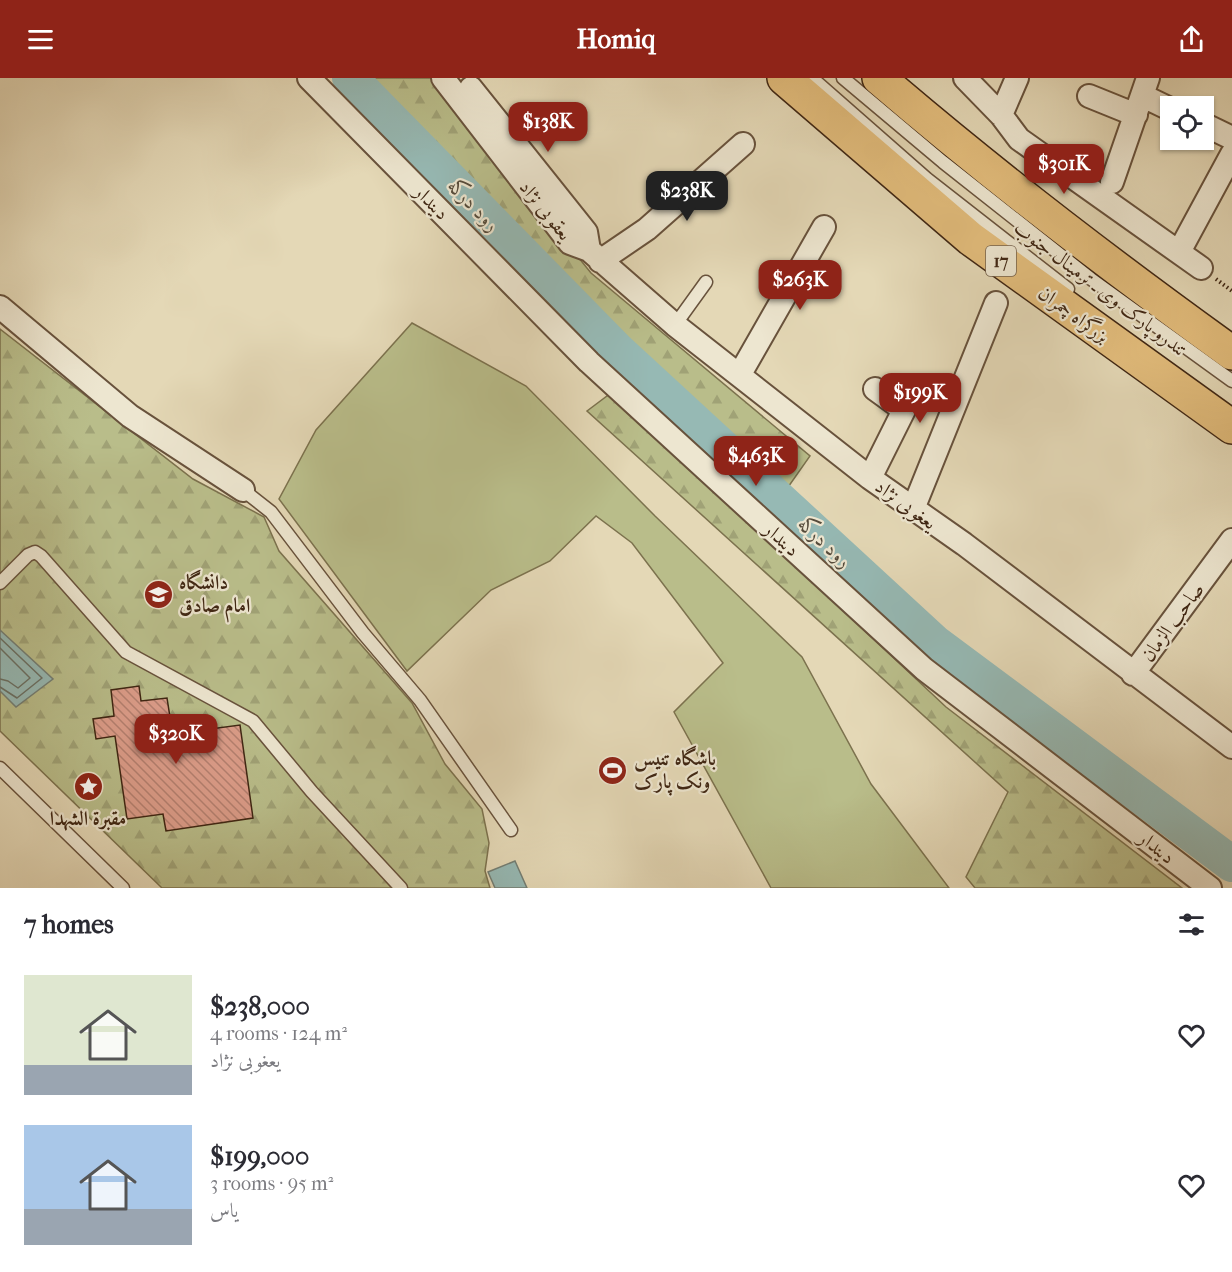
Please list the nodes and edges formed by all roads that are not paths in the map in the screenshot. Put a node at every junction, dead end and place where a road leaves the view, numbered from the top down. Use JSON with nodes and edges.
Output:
{"nodes":[{"id":1,"x":309,"y":78,"type":"edge"},
{"id":2,"x":443,"y":78,"type":"edge"},
{"id":3,"x":463,"y":78,"type":"edge"},
{"id":4,"x":784,"y":78,"type":"edge"},
{"id":5,"x":812,"y":78,"type":"edge"},
{"id":6,"x":843,"y":78,"type":"edge"},
{"id":7,"x":879,"y":78,"type":"edge"},
{"id":8,"x":965,"y":78,"type":"edge"},
{"id":9,"x":1017,"y":78,"type":"edge"},
{"id":10,"x":1089,"y":96,"type":"dead end"},
{"id":11,"x":1142,"y":96,"type":"edge"},
{"id":12,"x":1160,"y":104,"type":"edge"},
{"id":13,"x":1001,"y":115,"type":"junction"},
{"id":14,"x":1214,"y":129,"type":"edge"},
{"id":15,"x":1232,"y":138,"type":"edge"},
{"id":16,"x":743,"y":144,"type":"dead end"},
{"id":17,"x":1232,"y":154,"type":"edge"},
{"id":18,"x":1112,"y":182,"type":"dead end"},
{"id":19,"x":824,"y":227,"type":"dead end"},
{"id":20,"x":1179,"y":252,"type":"junction"},
{"id":21,"x":594,"y":256,"type":"junction"},
{"id":22,"x":1201,"y":268,"type":"dead end"},
{"id":23,"x":706,"y":282,"type":"dead end"},
{"id":24,"x":1083,"y":301,"type":"dead end"},
{"id":25,"x":996,"y":303,"type":"dead end"},
{"id":26,"x":0,"y":307,"type":"edge"},
{"id":27,"x":675,"y":325,"type":"junction"},
{"id":28,"x":1232,"y":353,"type":"edge"},
{"id":29,"x":740,"y":374,"type":"junction"},
{"id":30,"x":1232,"y":381,"type":"edge"},
{"id":31,"x":875,"y":389,"type":"dead end"},
{"id":32,"x":1232,"y":427,"type":"edge"},
{"id":33,"x":870,"y":478,"type":"junction"},
{"id":34,"x":243,"y":490,"type":"joint"},
{"id":35,"x":913,"y":509,"type":"junction"},
{"id":36,"x":1232,"y":540,"type":"edge"},
{"id":37,"x":0,"y":583,"type":"edge"},
{"id":38,"x":1133,"y":674,"type":"junction"},
{"id":39,"x":1232,"y":747,"type":"edge"},
{"id":40,"x":0,"y":768,"type":"edge"},
{"id":41,"x":511,"y":830,"type":"dead end"},
{"id":42,"x":123,"y":888,"type":"edge"},
{"id":43,"x":401,"y":888,"type":"edge"},
{"id":44,"x":1210,"y":888,"type":"edge"}],
"edges":[{"from":1,"to":44,"type":"street","name":"دیندار"},
{"from":2,"to":21,"type":"street","name":"یعقوبی نژاد"},
{"from":3,"to":21,"type":"street","name":"یعقوبی نژاد"},
{"from":4,"to":32,"type":"highway","name":"بزرگراه چمران","number":"17"},
{"from":5,"to":24,"type":"lane","name":"تندرو پارک وی ـ ترمینال جنوب"},
{"from":6,"to":30,"type":"lane"},
{"from":7,"to":28,"type":"highway"},
{"from":8,"to":13,"type":"street"},
{"from":9,"to":13,"type":"street"},
{"from":10,"to":11,"type":"street"},
{"from":11,"to":12,"type":"street"},
{"from":11,"to":18,"type":"street"},
{"from":13,"to":20,"type":"street"},
{"from":14,"to":15,"type":"street"},
{"from":16,"to":21,"type":"street"},
{"from":17,"to":20,"type":"street"},
{"from":19,"to":29,"type":"street"},
{"from":20,"to":22,"type":"street"},
{"from":21,"to":27,"type":"street","name":"یعغوبی نژاد"},
{"from":23,"to":27,"type":"lane"},
{"from":25,"to":35,"type":"street"},
{"from":26,"to":34,"type":"street"},
{"from":27,"to":29,"type":"street","name":"یعغوبی نژاد"},
{"from":29,"to":33,"type":"street","name":"یعغوبی نژاد"},
{"from":31,"to":33,"type":"street"},
{"from":33,"to":35,"type":"street","name":"یعغوبی نژاد"},
{"from":34,"to":41,"type":"lane"},
{"from":35,"to":38,"type":"street","name":"یعغوبی نژاد"},
{"from":36,"to":38,"type":"street","name":"صاحب الزمان"},
{"from":37,"to":43,"type":"lane"},
{"from":38,"to":39,"type":"street","name":"یعغوبی نژاد"},
{"from":40,"to":42,"type":"lane"}]}
